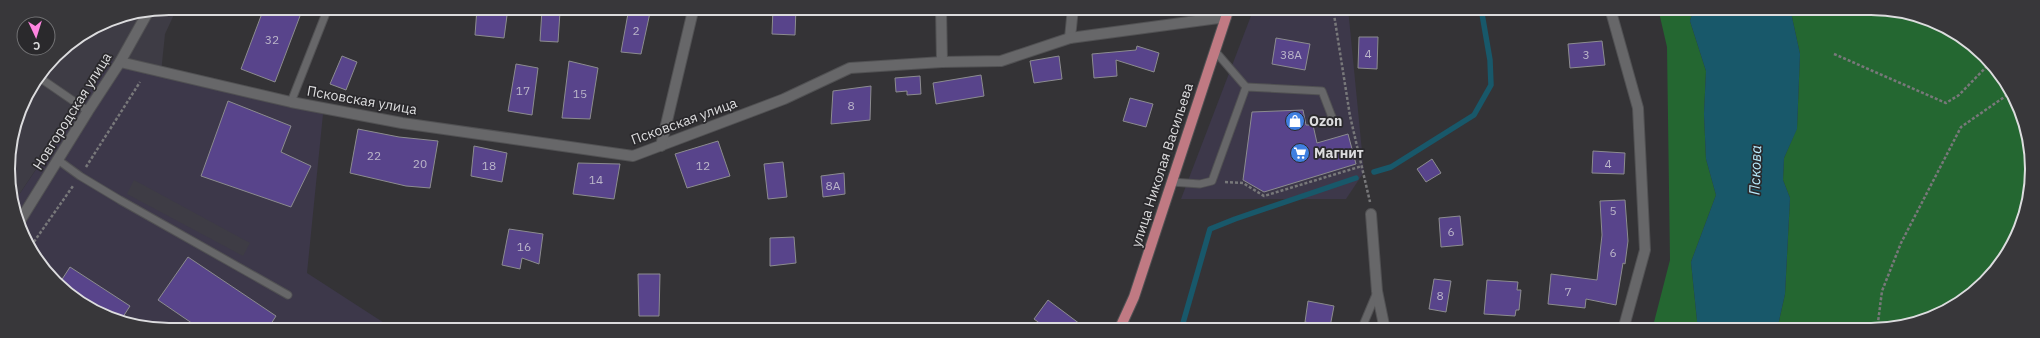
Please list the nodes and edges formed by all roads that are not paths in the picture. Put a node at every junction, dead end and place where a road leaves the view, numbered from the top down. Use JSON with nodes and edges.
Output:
{"nodes":[{"id":1,"x":325,"y":15,"type":"edge"},
{"id":2,"x":692,"y":15,"type":"dead end"},
{"id":3,"x":941,"y":15,"type":"edge"},
{"id":4,"x":1072,"y":15,"type":"edge"},
{"id":5,"x":1209,"y":15,"type":"edge"},
{"id":6,"x":1226,"y":15,"type":"edge"},
{"id":7,"x":1612,"y":15,"type":"edge"},
{"id":8,"x":145,"y":17,"type":"edge"},
{"id":9,"x":1070,"y":38,"type":"junction"},
{"id":10,"x":1215,"y":51,"type":"junction"},
{"id":11,"x":120,"y":62,"type":"junction"},
{"id":12,"x":942,"y":62,"type":"junction"},
{"id":13,"x":43,"y":80,"type":"edge"},
{"id":14,"x":1246,"y":87,"type":"junction"},
{"id":15,"x":291,"y":102,"type":"junction"},
{"id":16,"x":88,"y":111,"type":"junction"},
{"id":17,"x":1332,"y":117,"type":"dead end"},
{"id":18,"x":661,"y":146,"type":"junction"},
{"id":19,"x":58,"y":160,"type":"junction"},
{"id":20,"x":1172,"y":182,"type":"junction"},
{"id":21,"x":1371,"y":214,"type":"road end"},
{"id":22,"x":22,"y":217,"type":"edge"},
{"id":23,"x":1377,"y":291,"type":"junction"},
{"id":24,"x":288,"y":295,"type":"dead end"},
{"id":25,"x":1125,"y":323,"type":"edge"},
{"id":26,"x":1364,"y":323,"type":"edge"},
{"id":27,"x":1384,"y":323,"type":"edge"},
{"id":28,"x":1625,"y":323,"type":"edge"}],
"edges":[{"from":1,"to":15,"type":"lane"},
{"from":2,"to":18,"type":"street"},
{"from":3,"to":12,"type":"street"},
{"from":4,"to":9,"type":"street"},
{"from":5,"to":9,"type":"street","name":"Псковская улица"},
{"from":6,"to":10,"type":"main road","name":"улица Николая Васильева"},
{"from":7,"to":28,"type":"street"},
{"from":8,"to":11,"type":"street","name":"Новгородская улица"},
{"from":9,"to":12,"type":"street","name":"Псковская улица"},
{"from":10,"to":14,"type":"lane"},
{"from":10,"to":20,"type":"main road","name":"улица Николая Васильева"},
{"from":11,"to":15,"type":"street","name":"Псковская улица"},
{"from":11,"to":16,"type":"street","name":"Новгородская улица"},
{"from":12,"to":18,"type":"street","name":"Псковская улица"},
{"from":13,"to":16,"type":"lane"},
{"from":14,"to":17,"type":"lane"},
{"from":14,"to":20,"type":"lane"},
{"from":15,"to":18,"type":"street","name":"Псковская улица"},
{"from":16,"to":19,"type":"street","name":"Новгородская улица"},
{"from":19,"to":22,"type":"street","name":"Новгородская улица"},
{"from":19,"to":24,"type":"lane"},
{"from":20,"to":25,"type":"main road","name":"улица Николая Васильева"},
{"from":21,"to":23,"type":"street"},
{"from":23,"to":26,"type":"lane"},
{"from":23,"to":27,"type":"street"}]}
